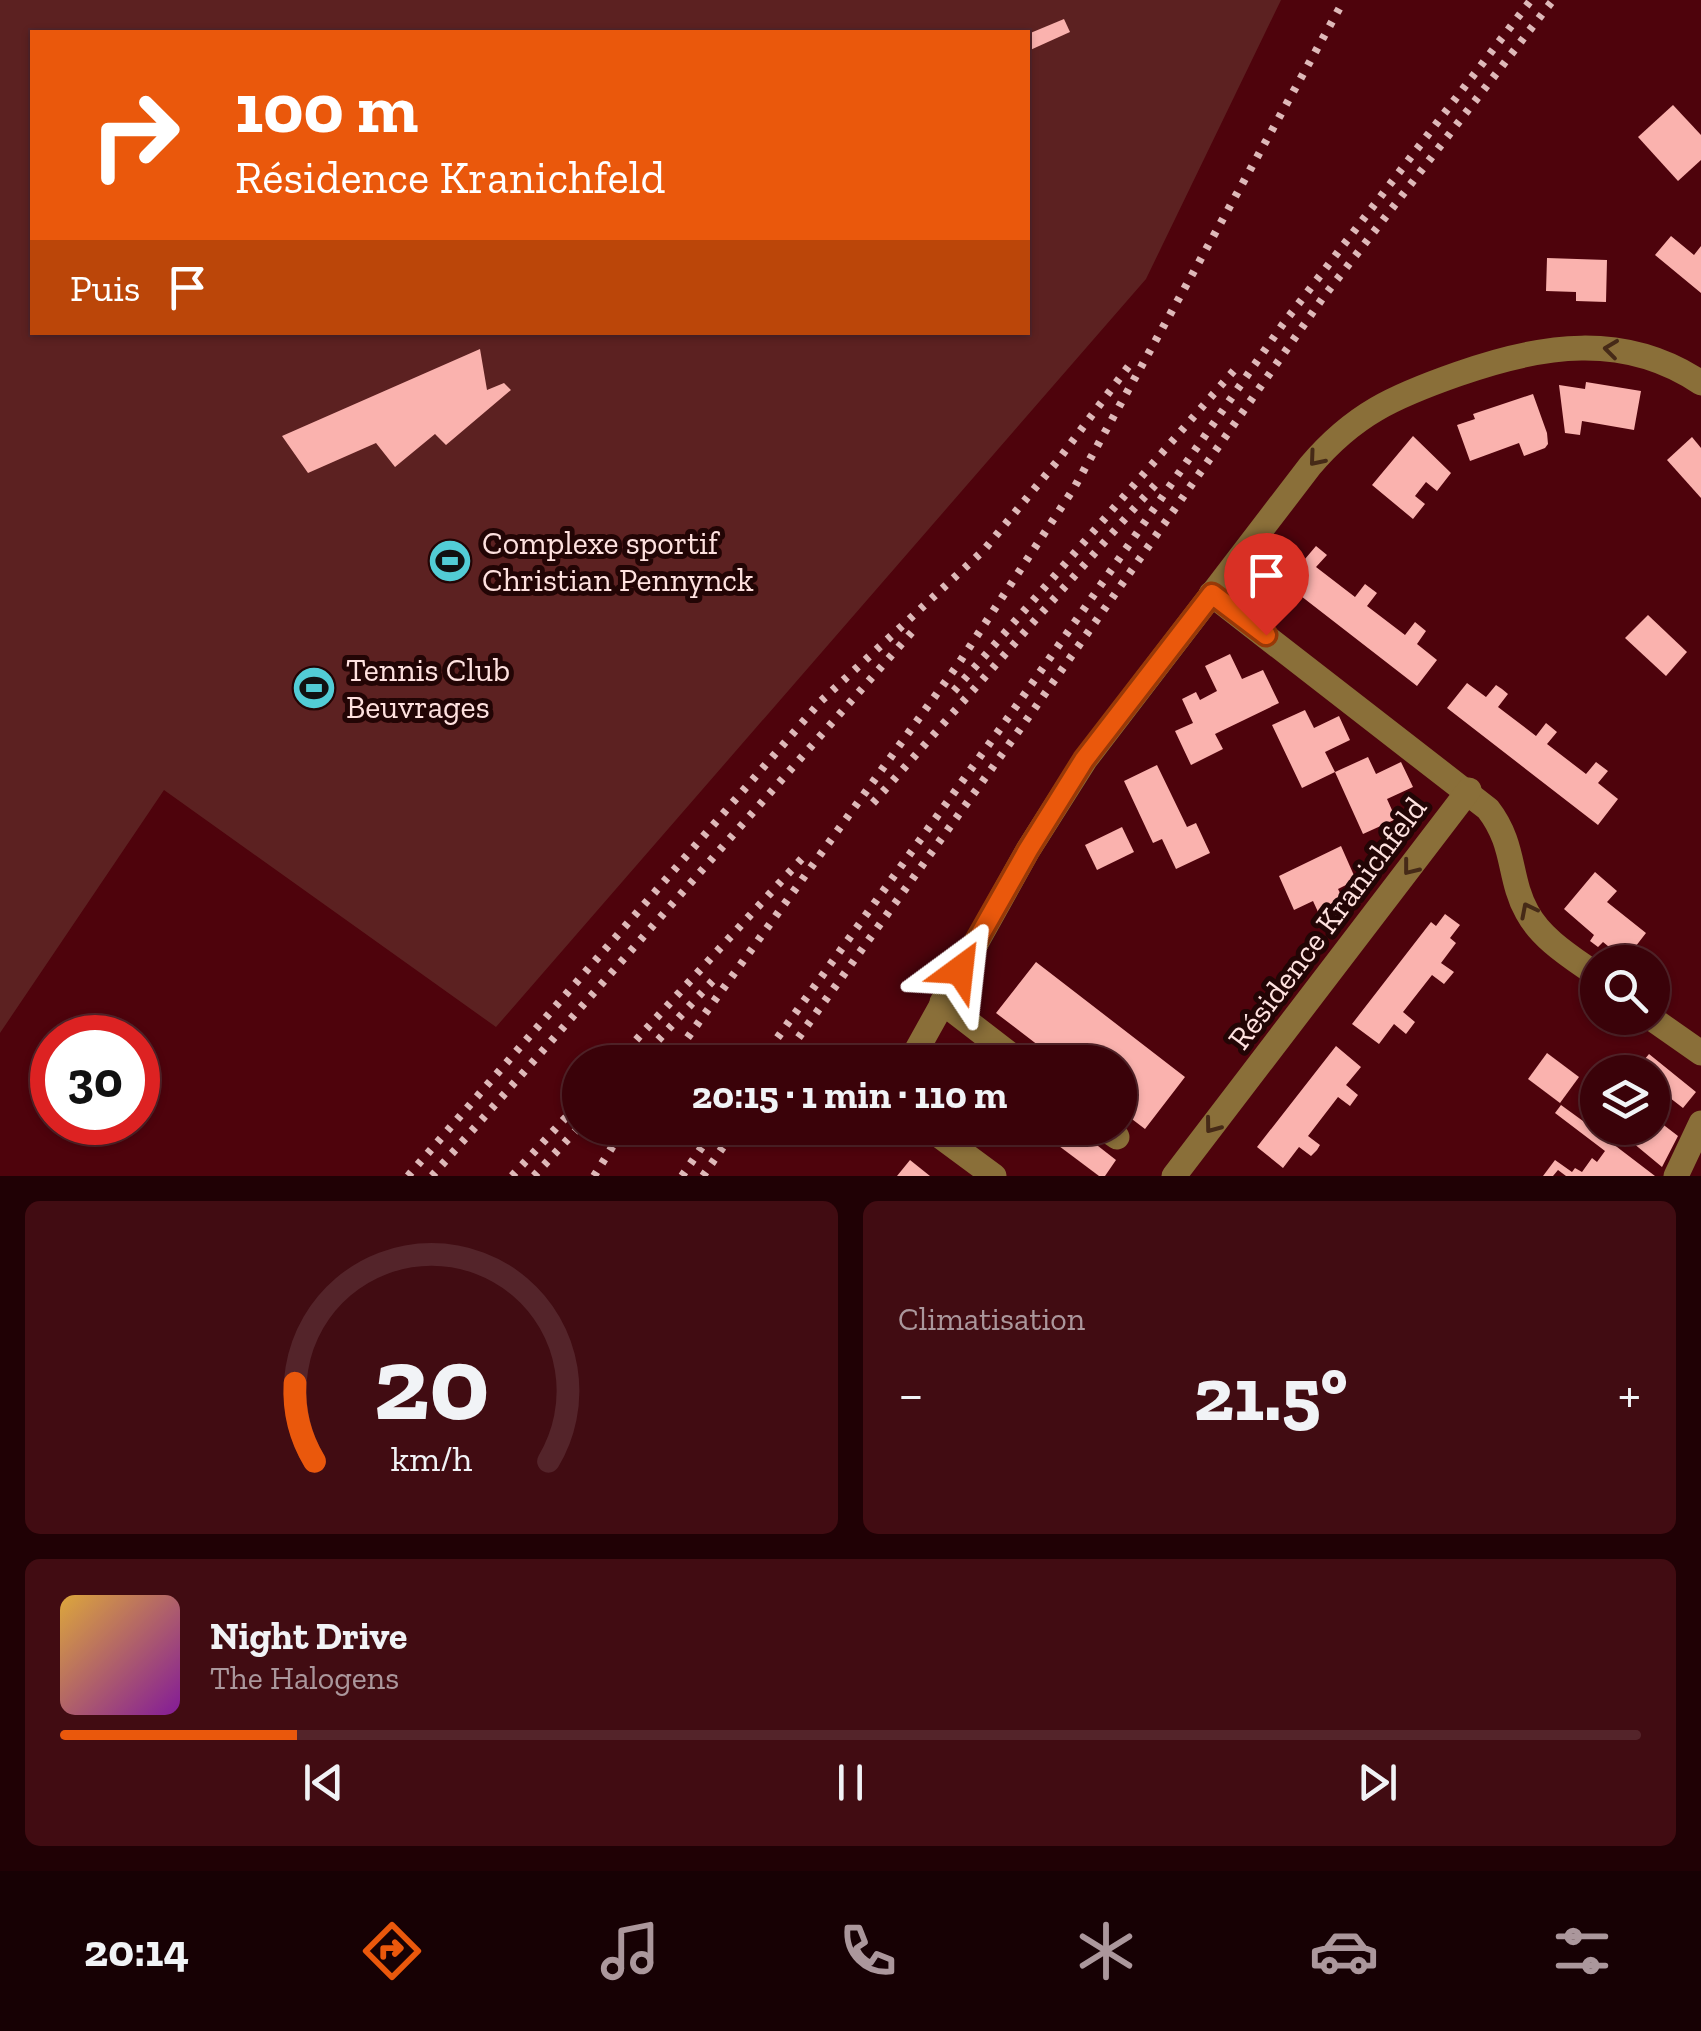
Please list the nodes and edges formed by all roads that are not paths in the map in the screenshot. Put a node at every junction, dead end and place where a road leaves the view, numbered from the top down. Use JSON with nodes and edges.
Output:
{"nodes":[{"id":1,"x":1701,"y":382,"type":"edge"},
{"id":2,"x":1212,"y":594,"type":"junction"},
{"id":3,"x":1469,"y":790,"type":"junction"},
{"id":4,"x":1580,"y":962,"type":"edge"},
{"id":5,"x":942,"y":1002,"type":"junction"},
{"id":6,"x":1670,"y":1031,"type":"edge"},
{"id":7,"x":919,"y":1045,"type":"edge"},
{"id":8,"x":998,"y":1045,"type":"edge"},
{"id":9,"x":1701,"y":1053,"type":"edge"},
{"id":10,"x":1698,"y":1135,"type":"edge"},
{"id":11,"x":952,"y":1145,"type":"edge"},
{"id":12,"x":994,"y":1176,"type":"edge"},
{"id":13,"x":1174,"y":1176,"type":"edge"},
{"id":14,"x":1676,"y":1176,"type":"edge"}],
"edges":[{"from":1,"to":2,"type":"street","one_way":true},
{"from":2,"to":3,"type":"street","name":"Résidence Kranichfeld"},
{"from":2,"to":5,"type":"street"},
{"from":4,"to":3,"type":"street","one_way":true},
{"from":3,"to":13,"type":"street","name":"Résidence Kranichfeld","one_way":true},
{"from":5,"to":7,"type":"street"},
{"from":5,"to":8,"type":"street"},
{"from":6,"to":9,"type":"street"},
{"from":10,"to":14,"type":"street"},
{"from":11,"to":12,"type":"street"}]}
